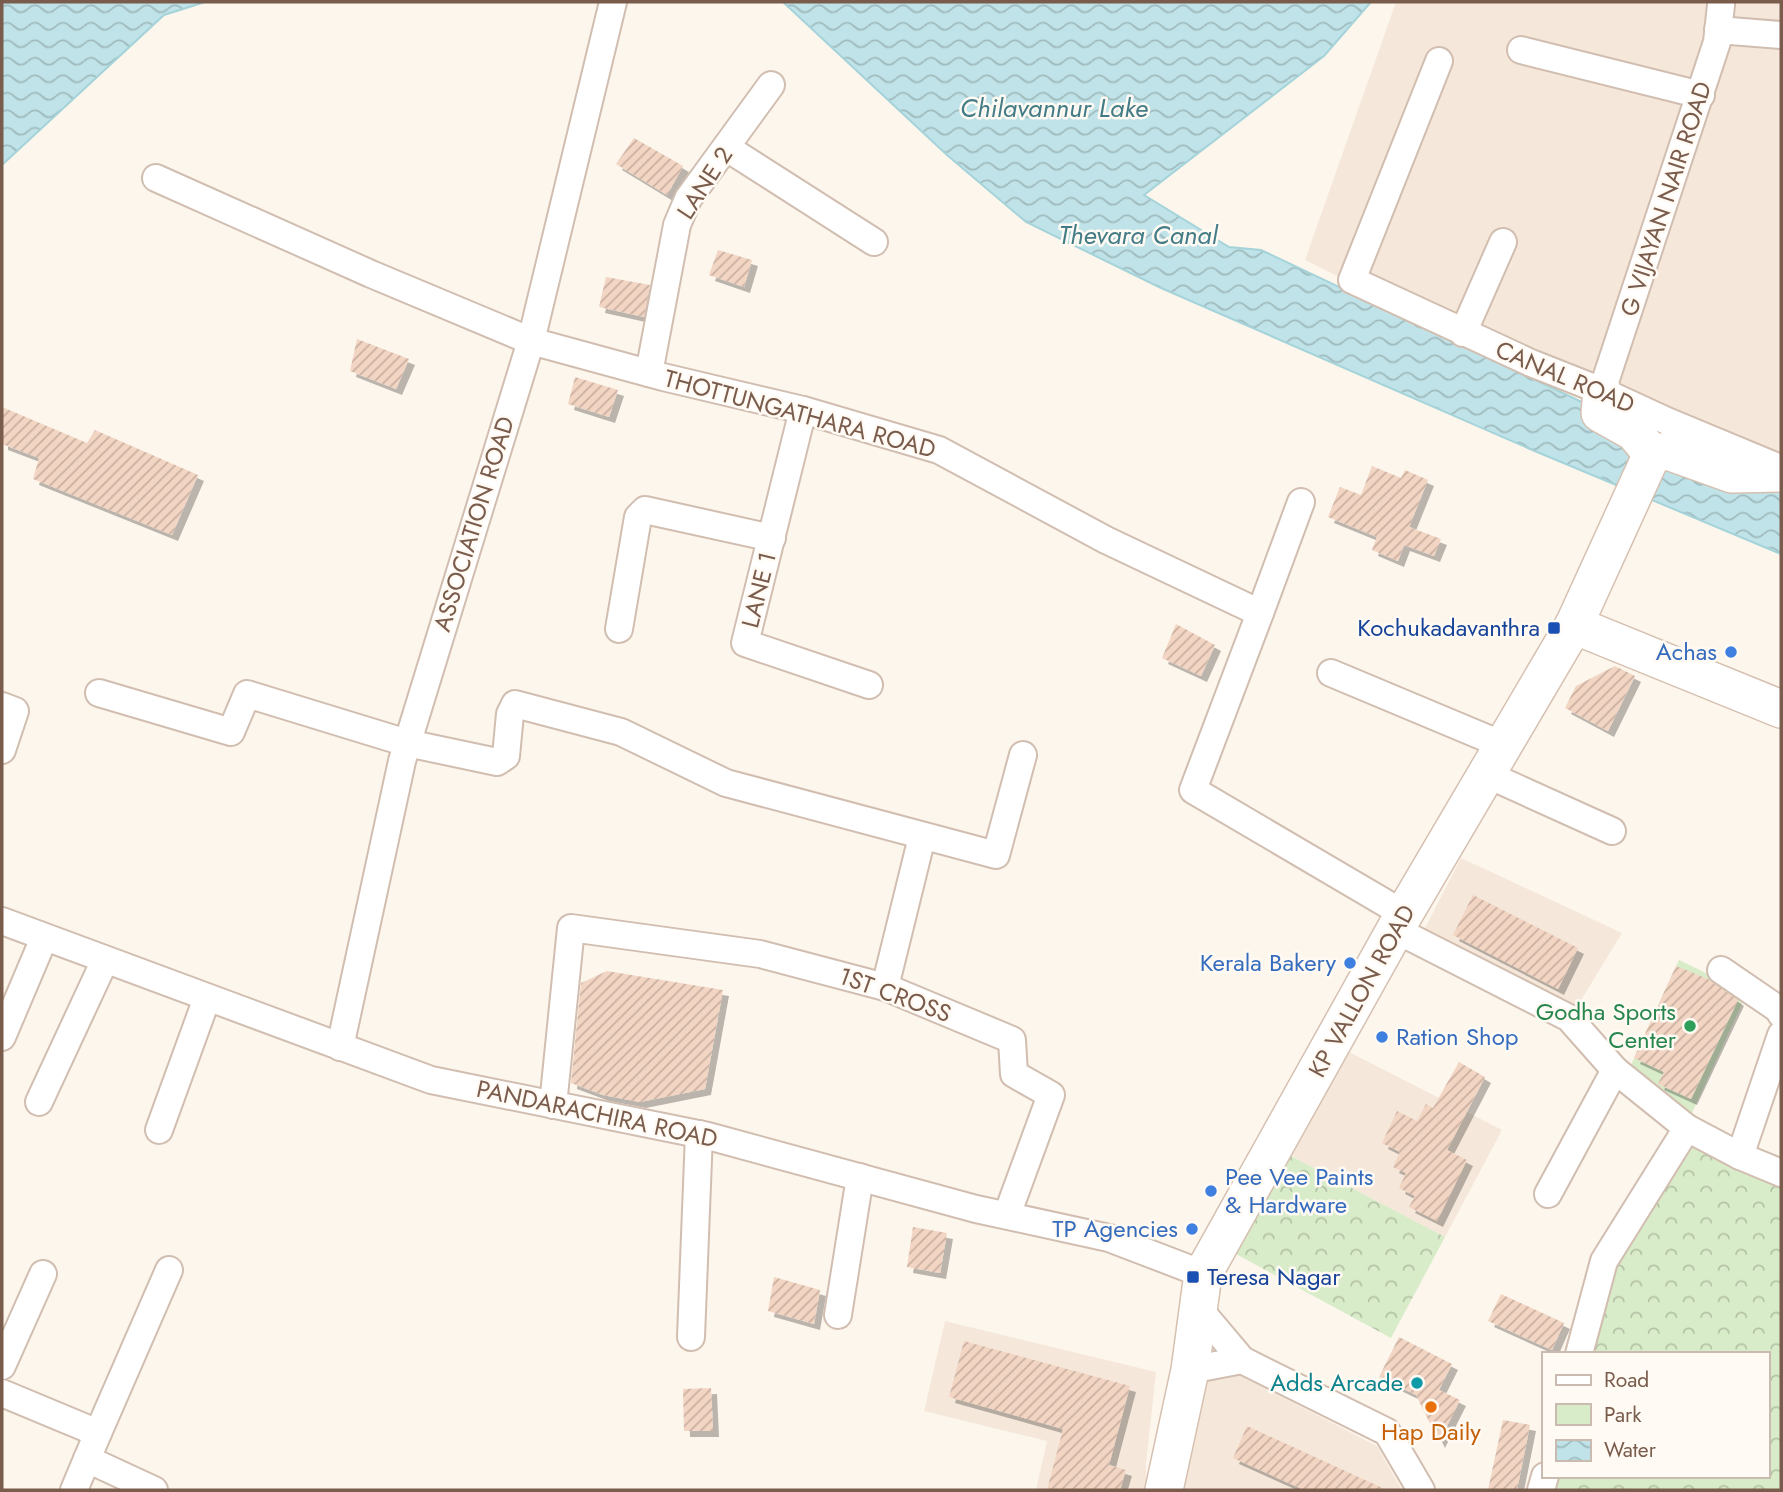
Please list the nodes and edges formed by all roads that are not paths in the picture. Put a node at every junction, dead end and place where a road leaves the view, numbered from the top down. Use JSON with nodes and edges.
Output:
{"nodes":[{"id":1,"x":613,"y":2,"type":"edge"},
{"id":2,"x":1781,"y":35,"type":"edge"},
{"id":3,"x":1521,"y":50,"type":"dead end"},
{"id":4,"x":1439,"y":61,"type":"dead end"},
{"id":5,"x":771,"y":85,"type":"dead end"},
{"id":6,"x":1701,"y":95,"type":"junction"},
{"id":7,"x":727,"y":148,"type":"junction"},
{"id":8,"x":156,"y":178,"type":"dead end"},
{"id":9,"x":874,"y":242,"type":"dead end"},
{"id":10,"x":1503,"y":243,"type":"dead end"},
{"id":11,"x":1463,"y":333,"type":"junction"},
{"id":12,"x":531,"y":341,"type":"junction"},
{"id":13,"x":649,"y":373,"type":"junction"},
{"id":14,"x":1602,"y":391,"type":"junction"},
{"id":15,"x":803,"y":410,"type":"junction"},
{"id":16,"x":1652,"y":454,"type":"junction"},
{"id":17,"x":1781,"y":471,"type":"edge"},
{"id":18,"x":1301,"y":502,"type":"dead end"},
{"id":19,"x":772,"y":538,"type":"junction"},
{"id":20,"x":1260,"y":613,"type":"junction"},
{"id":21,"x":1574,"y":625,"type":"junction"},
{"id":22,"x":619,"y":629,"type":"dead end"},
{"id":23,"x":1331,"y":673,"type":"dead end"},
{"id":24,"x":869,"y":685,"type":"dead end"},
{"id":25,"x":99,"y":693,"type":"dead end"},
{"id":26,"x":2,"y":706,"type":"edge"},
{"id":27,"x":1781,"y":709,"type":"edge"},
{"id":28,"x":407,"y":743,"type":"junction"},
{"id":29,"x":2,"y":750,"type":"edge"},
{"id":30,"x":1023,"y":755,"type":"dead end"},
{"id":31,"x":1495,"y":759,"type":"junction"},
{"id":32,"x":1612,"y":831,"type":"dead end"},
{"id":33,"x":922,"y":836,"type":"junction"},
{"id":34,"x":2,"y":922,"type":"edge"},
{"id":35,"x":1400,"y":922,"type":"junction"},
{"id":36,"x":44,"y":938,"type":"junction"},
{"id":37,"x":105,"y":960,"type":"junction"},
{"id":38,"x":1721,"y":970,"type":"dead end"},
{"id":39,"x":885,"y":987,"type":"junction"},
{"id":40,"x":207,"y":998,"type":"junction"},
{"id":41,"x":1781,"y":1014,"type":"edge"},
{"id":42,"x":1781,"y":1035,"type":"edge"},
{"id":43,"x":2,"y":1037,"type":"edge"},
{"id":44,"x":340,"y":1047,"type":"junction"},
{"id":45,"x":1615,"y":1070,"type":"junction"},
{"id":46,"x":40,"y":1102,"type":"dead end"},
{"id":47,"x":553,"y":1105,"type":"junction"},
{"id":48,"x":1687,"y":1128,"type":"junction"},
{"id":49,"x":159,"y":1130,"type":"dead end"},
{"id":50,"x":699,"y":1134,"type":"junction"},
{"id":51,"x":1740,"y":1156,"type":"junction"},
{"id":52,"x":1781,"y":1173,"type":"edge"},
{"id":53,"x":860,"y":1177,"type":"junction"},
{"id":54,"x":1548,"y":1194,"type":"dead end"},
{"id":55,"x":1007,"y":1215,"type":"junction"},
{"id":56,"x":169,"y":1270,"type":"dead end"},
{"id":57,"x":43,"y":1274,"type":"dead end"},
{"id":58,"x":1201,"y":1291,"type":"junction"},
{"id":59,"x":838,"y":1315,"type":"dead end"},
{"id":60,"x":691,"y":1338,"type":"dead end"},
{"id":61,"x":1580,"y":1352,"type":"edge"},
{"id":62,"x":1242,"y":1360,"type":"junction"},
{"id":63,"x":2,"y":1366,"type":"edge"},
{"id":64,"x":1189,"y":1370,"type":"junction"},
{"id":65,"x":2,"y":1393,"type":"edge"},
{"id":66,"x":98,"y":1433,"type":"junction"},
{"id":67,"x":87,"y":1459,"type":"junction"},
{"id":68,"x":74,"y":1490,"type":"edge"},
{"id":69,"x":154,"y":1490,"type":"edge"},
{"id":70,"x":1164,"y":1490,"type":"edge"},
{"id":71,"x":1421,"y":1490,"type":"edge"}],
"edges":[{"from":1,"to":12,"type":"street","name":"ASSOCIATION ROAD"},
{"from":2,"to":6,"type":"street","name":"G VIJAYAN NAIR ROAD"},
{"from":3,"to":6,"type":"street"},
{"from":4,"to":11,"type":"street","name":"CANAL ROAD"},
{"from":5,"to":7,"type":"street","name":"LANE 2"},
{"from":6,"to":14,"type":"street","name":"G VIJAYAN NAIR ROAD"},
{"from":7,"to":9,"type":"street"},
{"from":7,"to":13,"type":"street","name":"LANE 2"},
{"from":8,"to":12,"type":"street","name":"THOTTUNGATHARA ROAD"},
{"from":10,"to":11,"type":"street"},
{"from":11,"to":14,"type":"street","name":"CANAL ROAD"},
{"from":12,"to":13,"type":"street","name":"THOTTUNGATHARA ROAD"},
{"from":12,"to":28,"type":"street","name":"ASSOCIATION ROAD"},
{"from":13,"to":15,"type":"street","name":"THOTTUNGATHARA ROAD"},
{"from":14,"to":16,"type":"street"},
{"from":14,"to":17,"type":"street","name":"CANAL ROAD"},
{"from":15,"to":19,"type":"street","name":"LANE 1"},
{"from":15,"to":20,"type":"street","name":"THOTTUNGATHARA ROAD"},
{"from":16,"to":17,"type":"street"},
{"from":16,"to":21,"type":"street","name":"KP VALLON ROAD"},
{"from":18,"to":20,"type":"street"},
{"from":19,"to":22,"type":"street"},
{"from":19,"to":24,"type":"street","name":"LANE 1"},
{"from":20,"to":35,"type":"street"},
{"from":21,"to":27,"type":"street"},
{"from":21,"to":31,"type":"street","name":"KP VALLON ROAD"},
{"from":23,"to":31,"type":"street"},
{"from":25,"to":28,"type":"street"},
{"from":26,"to":29,"type":"street"},
{"from":28,"to":33,"type":"street"},
{"from":28,"to":44,"type":"street","name":"ASSOCIATION ROAD"},
{"from":30,"to":33,"type":"street"},
{"from":31,"to":32,"type":"street"},
{"from":31,"to":35,"type":"street","name":"KP VALLON ROAD"},
{"from":33,"to":39,"type":"street"},
{"from":34,"to":36,"type":"street","name":"PANDARACHIRA ROAD"},
{"from":35,"to":45,"type":"street"},
{"from":35,"to":58,"type":"street","name":"KP VALLON ROAD"},
{"from":36,"to":37,"type":"street","name":"PANDARACHIRA ROAD"},
{"from":36,"to":43,"type":"street"},
{"from":37,"to":40,"type":"street","name":"PANDARACHIRA ROAD"},
{"from":37,"to":46,"type":"street"},
{"from":38,"to":41,"type":"street"},
{"from":39,"to":47,"type":"street","name":"1ST CROSS"},
{"from":39,"to":55,"type":"street","name":"1ST CROSS"},
{"from":40,"to":44,"type":"street","name":"PANDARACHIRA ROAD"},
{"from":40,"to":49,"type":"street"},
{"from":42,"to":51,"type":"street"},
{"from":44,"to":47,"type":"street","name":"PANDARACHIRA ROAD"},
{"from":45,"to":48,"type":"street"},
{"from":45,"to":54,"type":"street"},
{"from":47,"to":50,"type":"street","name":"PANDARACHIRA ROAD"},
{"from":48,"to":51,"type":"street"},
{"from":48,"to":61,"type":"street"},
{"from":50,"to":53,"type":"street","name":"PANDARACHIRA ROAD"},
{"from":50,"to":60,"type":"street"},
{"from":51,"to":52,"type":"street"},
{"from":53,"to":55,"type":"street","name":"PANDARACHIRA ROAD"},
{"from":53,"to":59,"type":"street"},
{"from":55,"to":58,"type":"street","name":"PANDARACHIRA ROAD"},
{"from":56,"to":66,"type":"street"},
{"from":57,"to":63,"type":"street"},
{"from":58,"to":62,"type":"street"},
{"from":58,"to":64,"type":"street","name":"KP VALLON ROAD"},
{"from":62,"to":64,"type":"street"},
{"from":62,"to":71,"type":"street"},
{"from":64,"to":70,"type":"street","name":"KP VALLON ROAD"},
{"from":65,"to":66,"type":"street"},
{"from":66,"to":67,"type":"street"},
{"from":67,"to":68,"type":"street"},
{"from":67,"to":69,"type":"street"}]}
